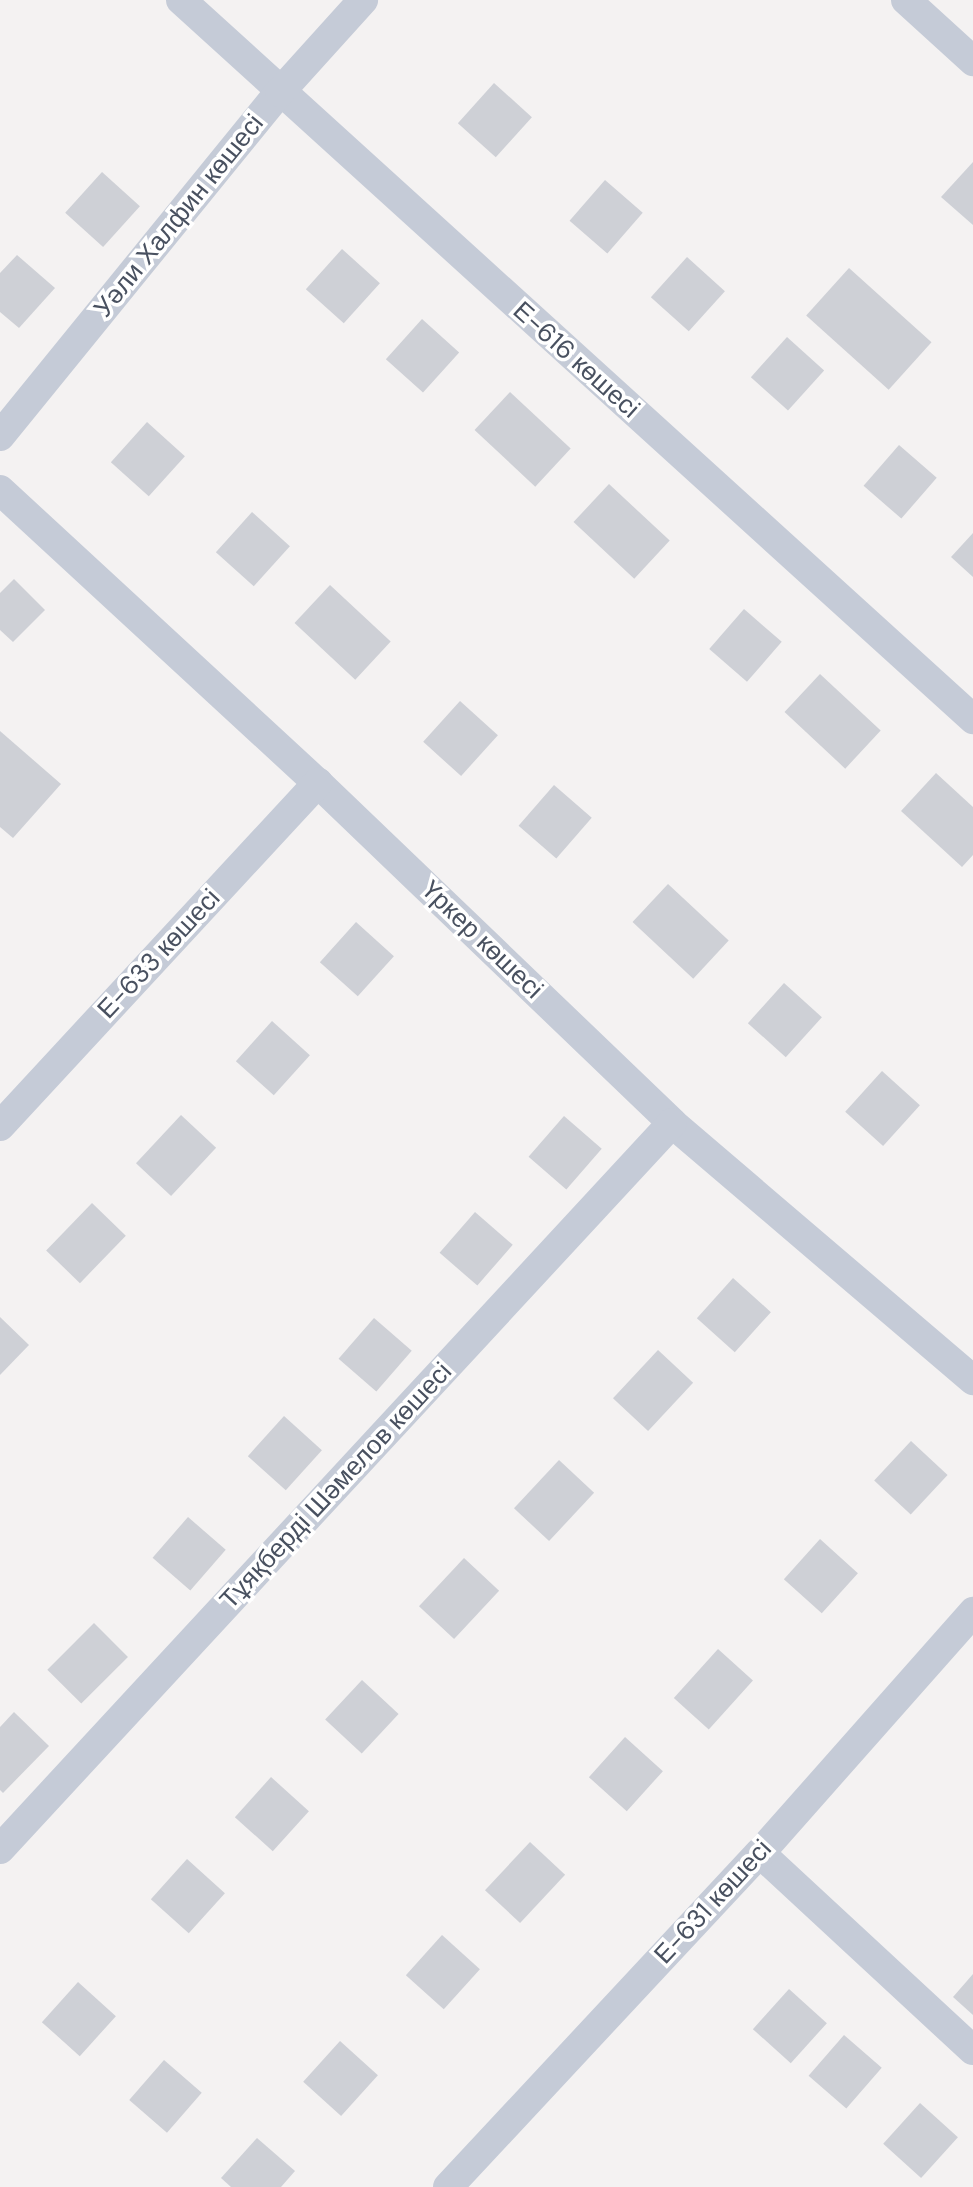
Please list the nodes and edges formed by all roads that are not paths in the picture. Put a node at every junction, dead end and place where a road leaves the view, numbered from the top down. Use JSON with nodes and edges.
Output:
{"nodes":[{"id":1,"x":181,"y":0,"type":"edge"},
{"id":2,"x":363,"y":0,"type":"edge"},
{"id":3,"x":906,"y":0,"type":"edge"},
{"id":4,"x":973,"y":61,"type":"edge"},
{"id":5,"x":280,"y":92,"type":"junction"},
{"id":6,"x":0,"y":436,"type":"edge"},
{"id":7,"x":0,"y":490,"type":"edge"},
{"id":8,"x":973,"y":719,"type":"edge"},
{"id":9,"x":318,"y":783,"type":"junction"},
{"id":10,"x":672,"y":1123,"type":"junction"},
{"id":11,"x":0,"y":1126,"type":"edge"},
{"id":12,"x":973,"y":1380,"type":"edge"},
{"id":13,"x":973,"y":1612,"type":"edge"},
{"id":14,"x":0,"y":1849,"type":"edge"},
{"id":15,"x":760,"y":1853,"type":"junction"},
{"id":16,"x":973,"y":2050,"type":"edge"},
{"id":17,"x":448,"y":2187,"type":"edge"}],
"edges":[{"from":1,"to":5,"type":"street","name":"Е-616 көшесі"},
{"from":2,"to":5,"type":"street","name":"Уәли Халфин көшесі"},
{"from":3,"to":4,"type":"street"},
{"from":5,"to":6,"type":"street","name":"Уәли Халфин көшесі"},
{"from":5,"to":8,"type":"street","name":"Е-616 көшесі"},
{"from":7,"to":9,"type":"street","name":"Үркер көшесі"},
{"from":9,"to":10,"type":"street","name":"Үркер көшесі"},
{"from":9,"to":11,"type":"street","name":"Е-633 көшесі"},
{"from":10,"to":12,"type":"street","name":"Үркер көшесі"},
{"from":10,"to":14,"type":"street","name":"Тұяқберді Шәмелов көшесі"},
{"from":13,"to":15,"type":"street","name":"Е-631 көшесі"},
{"from":15,"to":16,"type":"street"},
{"from":15,"to":17,"type":"street","name":"Е-631 көшесі"}]}
